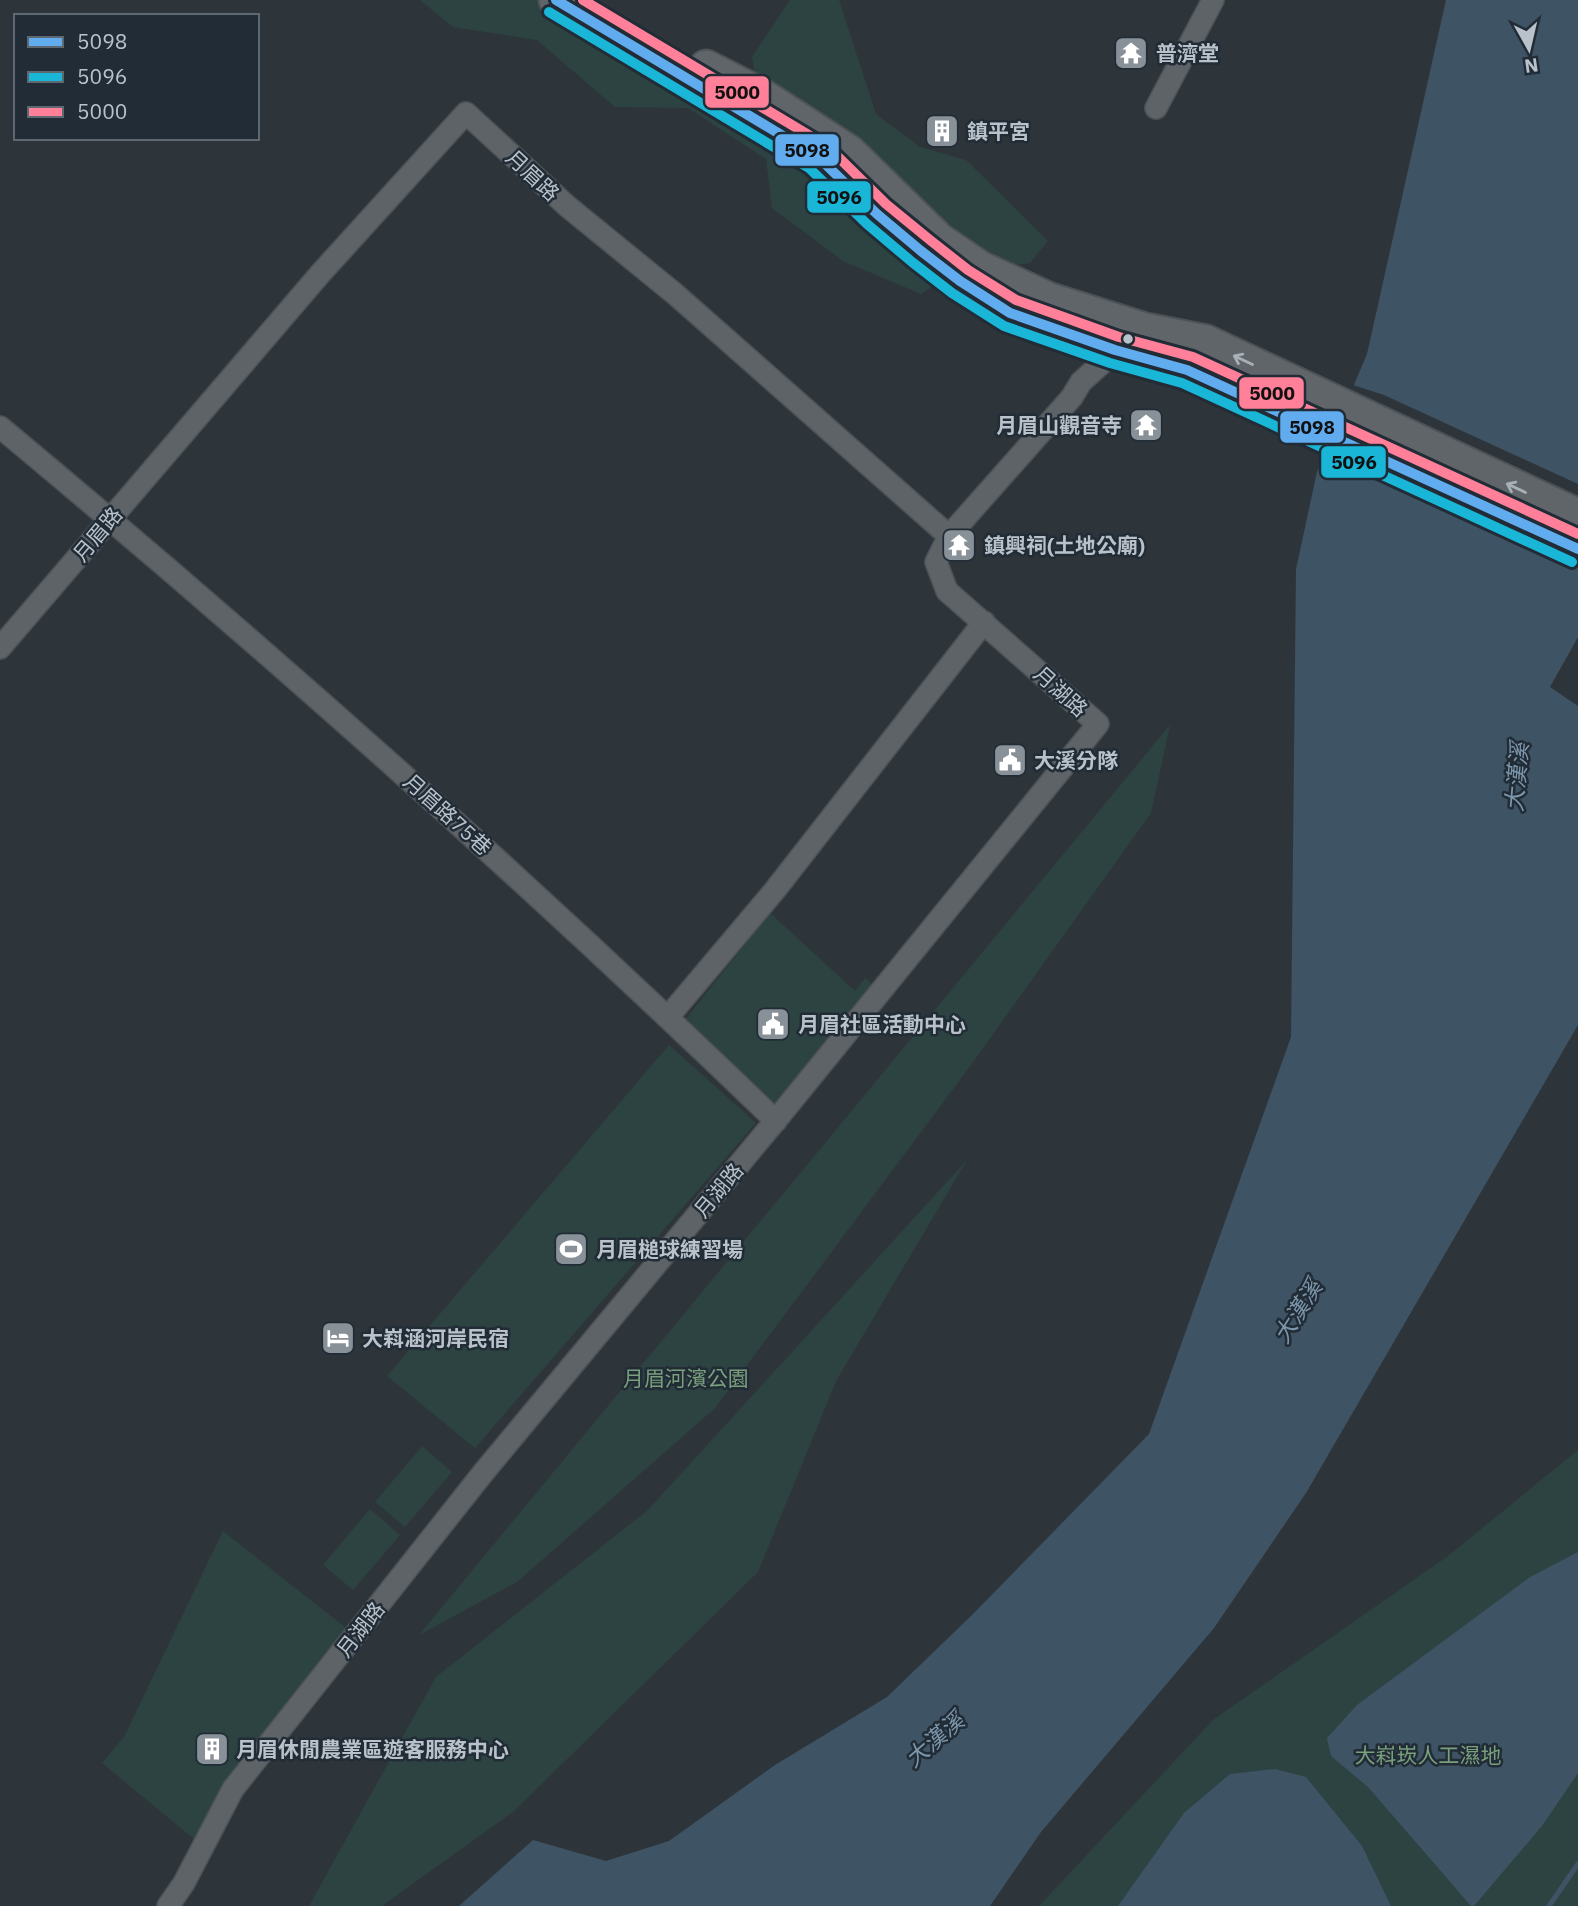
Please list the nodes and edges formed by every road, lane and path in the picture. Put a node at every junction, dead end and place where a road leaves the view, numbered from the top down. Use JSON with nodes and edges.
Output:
{"nodes":[{"id":1,"x":556,"y":0,"type":"edge"},
{"id":2,"x":581,"y":0,"type":"edge"},
{"id":3,"x":1213,"y":0,"type":"edge"},
{"id":4,"x":1156,"y":108,"type":"dead end"},
{"id":5,"x":1145,"y":330,"type":"junction"},
{"id":6,"x":1115,"y":350,"type":"junction"},
{"id":7,"x":0,"y":428,"type":"edge"},
{"id":8,"x":1578,"y":516,"type":"edge"},
{"id":9,"x":110,"y":519,"type":"junction"},
{"id":10,"x":949,"y":536,"type":"junction"},
{"id":11,"x":1578,"y":550,"type":"edge"},
{"id":12,"x":984,"y":622,"type":"junction"},
{"id":13,"x":0,"y":648,"type":"edge"},
{"id":14,"x":668,"y":1017,"type":"junction"},
{"id":15,"x":776,"y":1121,"type":"junction"},
{"id":16,"x":168,"y":1906,"type":"edge"}],
"edges":[{"from":1,"to":6,"type":"main road"},
{"from":2,"to":5,"type":"main road"},
{"from":3,"to":4,"type":"street"},
{"from":5,"to":6,"type":"street"},
{"from":8,"to":5,"type":"main road","one_way":true},
{"from":6,"to":10,"type":"street"},
{"from":6,"to":11,"type":"main road"},
{"from":7,"to":9,"type":"street","name":"月眉路75巷"},
{"from":9,"to":10,"type":"street","name":"月眉路"},
{"from":9,"to":13,"type":"street","name":"月眉路"},
{"from":9,"to":14,"type":"street","name":"月眉路75巷"},
{"from":10,"to":12,"type":"street","name":"月湖路"},
{"from":12,"to":14,"type":"street"},
{"from":12,"to":15,"type":"street","name":"月湖路"},
{"from":14,"to":15,"type":"street","name":"月眉路75巷"},
{"from":15,"to":16,"type":"street","name":"月湖路"}]}
